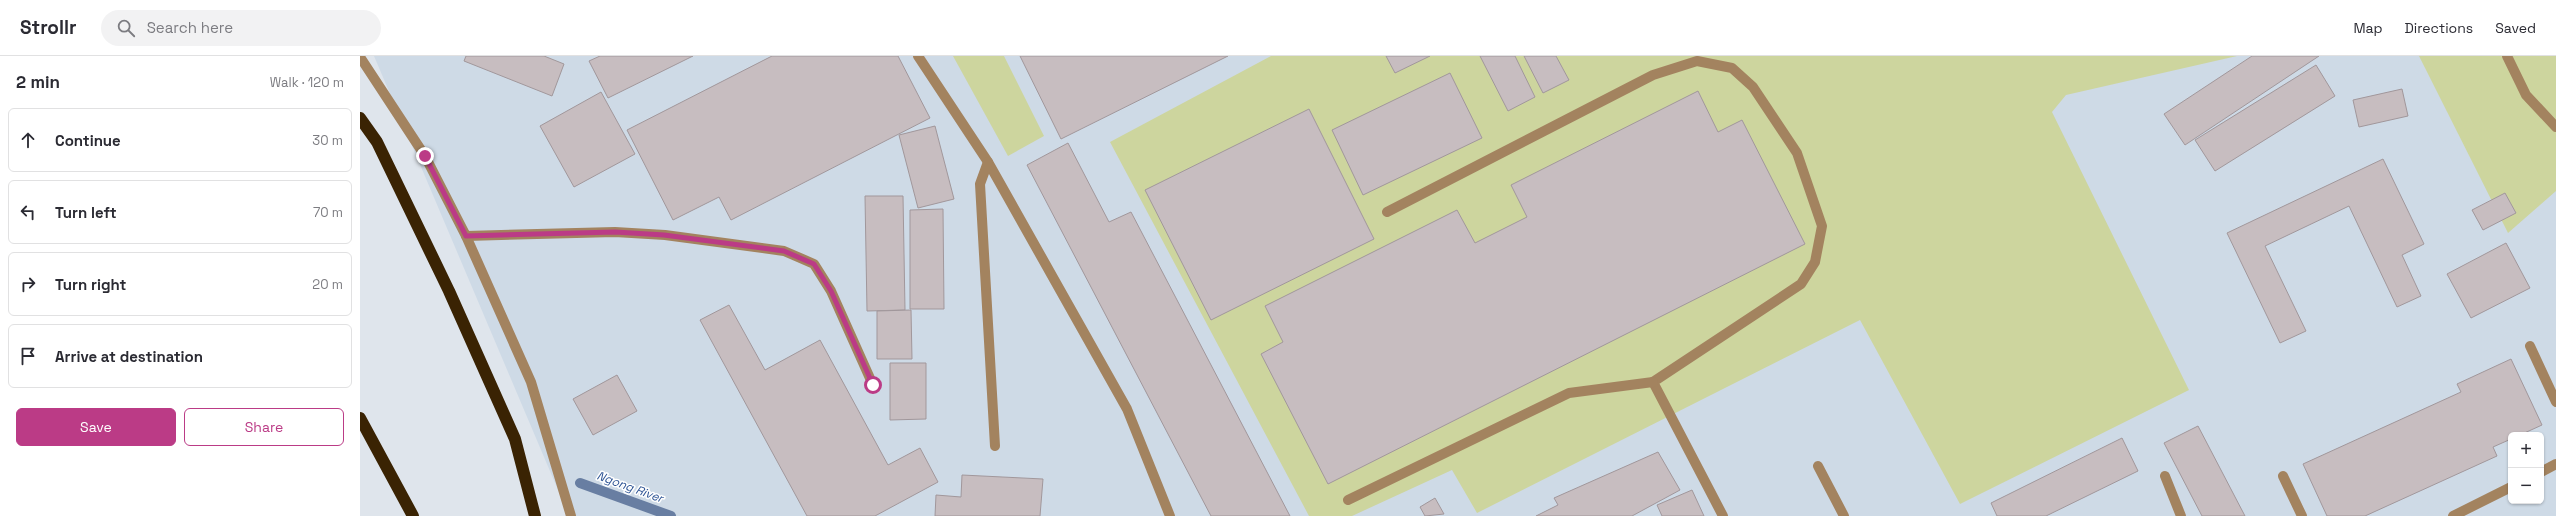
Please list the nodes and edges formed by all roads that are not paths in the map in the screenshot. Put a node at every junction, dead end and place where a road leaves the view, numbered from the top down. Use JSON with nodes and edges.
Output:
{"nodes":[{"id":1,"x":918,"y":56,"type":"edge"},
{"id":2,"x":2507,"y":56,"type":"edge"},
{"id":3,"x":360,"y":57,"type":"edge"},
{"id":4,"x":360,"y":118,"type":"edge"},
{"id":5,"x":2556,"y":127,"type":"edge"},
{"id":6,"x":988,"y":162,"type":"junction"},
{"id":7,"x":1387,"y":212,"type":"dead end"},
{"id":8,"x":466,"y":236,"type":"junction"},
{"id":9,"x":2530,"y":346,"type":"dead end"},
{"id":10,"x":1653,"y":382,"type":"junction"},
{"id":11,"x":873,"y":385,"type":"dead end"},
{"id":12,"x":2556,"y":402,"type":"edge"},
{"id":13,"x":360,"y":418,"type":"edge"},
{"id":14,"x":995,"y":446,"type":"dead end"},
{"id":15,"x":2556,"y":464,"type":"edge"},
{"id":16,"x":1818,"y":466,"type":"dead end"},
{"id":17,"x":2544,"y":470,"type":"edge"},
{"id":18,"x":2165,"y":476,"type":"dead end"},
{"id":19,"x":2283,"y":476,"type":"dead end"},
{"id":20,"x":2508,"y":488,"type":"edge"},
{"id":21,"x":1348,"y":500,"type":"dead end"},
{"id":22,"x":413,"y":516,"type":"edge"},
{"id":23,"x":535,"y":516,"type":"edge"},
{"id":24,"x":571,"y":516,"type":"edge"},
{"id":25,"x":1170,"y":516,"type":"edge"},
{"id":26,"x":1723,"y":516,"type":"edge"},
{"id":27,"x":1844,"y":516,"type":"edge"},
{"id":28,"x":2181,"y":516,"type":"edge"},
{"id":29,"x":2302,"y":516,"type":"edge"},
{"id":30,"x":2453,"y":516,"type":"edge"}],
"edges":[{"from":1,"to":6,"type":"lane"},
{"from":2,"to":5,"type":"lane"},
{"from":3,"to":8,"type":"lane"},
{"from":4,"to":23,"type":"highway"},
{"from":6,"to":14,"type":"lane"},
{"from":6,"to":25,"type":"lane"},
{"from":7,"to":10,"type":"lane"},
{"from":8,"to":11,"type":"lane"},
{"from":8,"to":24,"type":"lane"},
{"from":9,"to":12,"type":"lane"},
{"from":10,"to":21,"type":"lane"},
{"from":10,"to":26,"type":"lane"},
{"from":13,"to":22,"type":"highway"},
{"from":15,"to":17,"type":"lane"},
{"from":16,"to":27,"type":"lane"},
{"from":18,"to":28,"type":"lane"},
{"from":19,"to":29,"type":"lane"},
{"from":20,"to":30,"type":"lane"}]}
